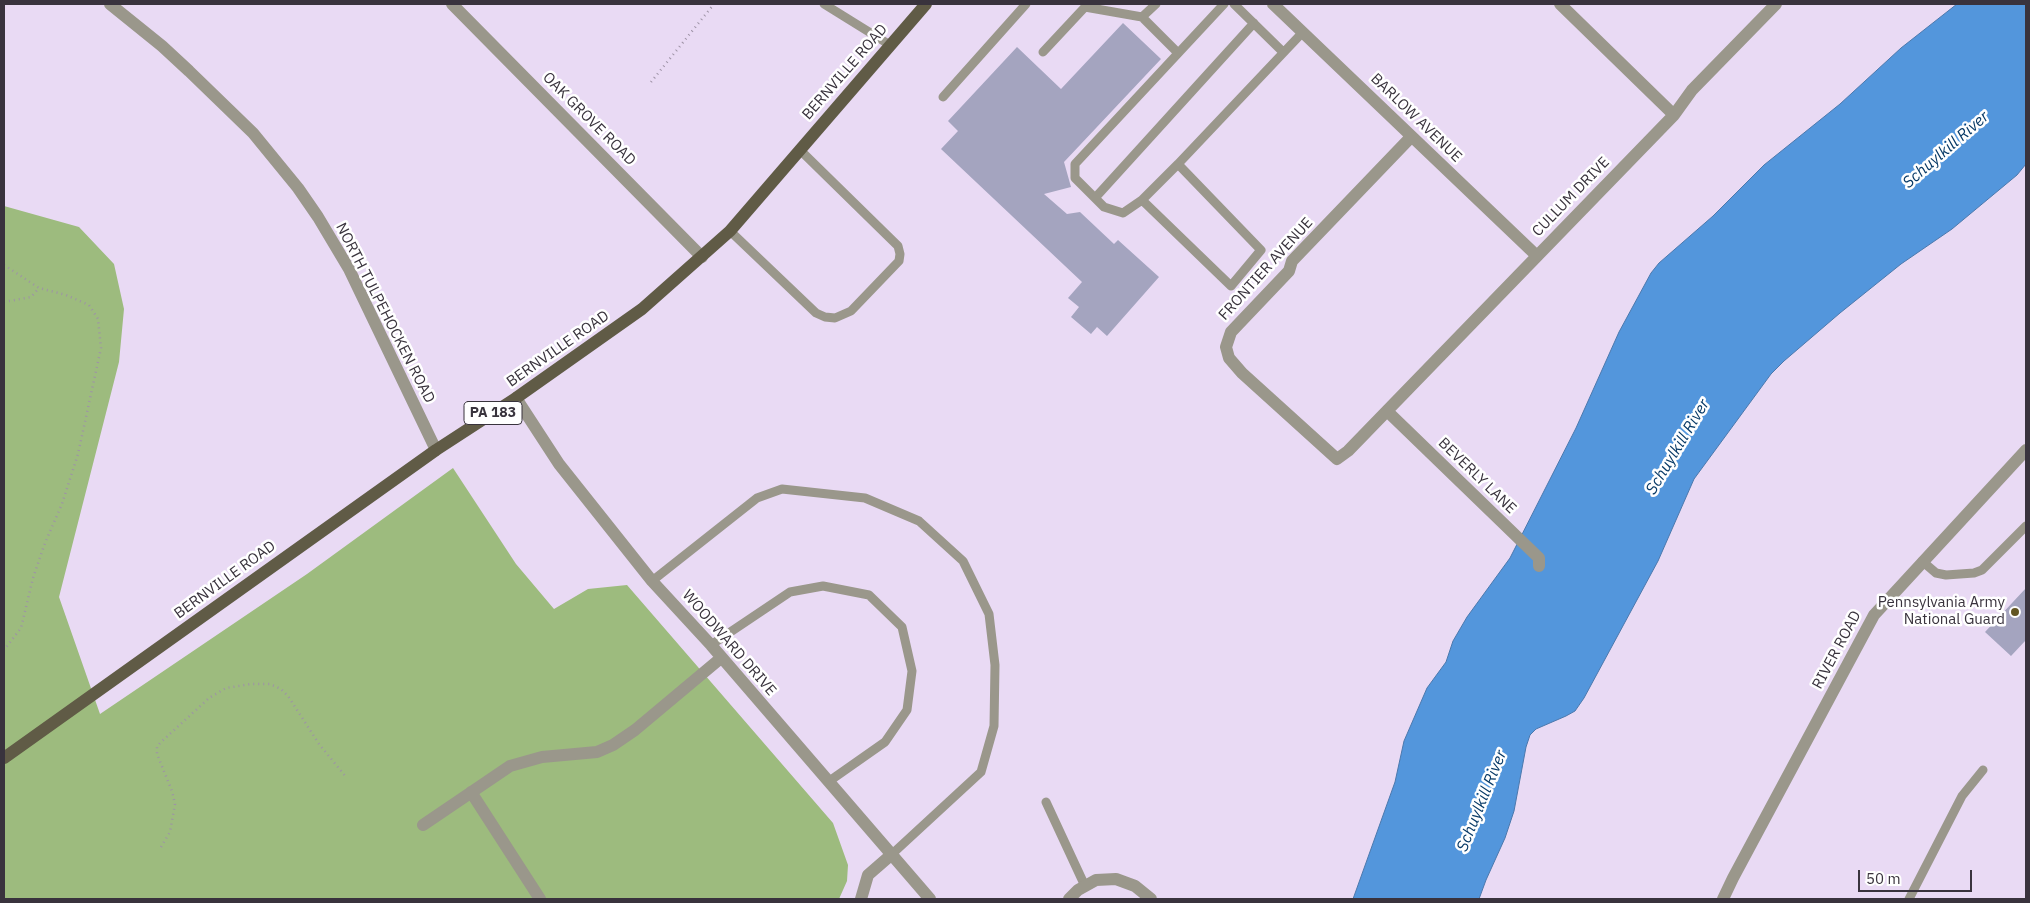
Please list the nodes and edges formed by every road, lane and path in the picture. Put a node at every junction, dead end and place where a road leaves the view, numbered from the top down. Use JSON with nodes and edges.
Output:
{"nodes":[{"id":1,"x":110,"y":4,"type":"edge"},
{"id":2,"x":452,"y":4,"type":"edge"},
{"id":3,"x":714,"y":4,"type":"edge"},
{"id":4,"x":824,"y":4,"type":"edge"},
{"id":5,"x":926,"y":4,"type":"edge"},
{"id":6,"x":1026,"y":4,"type":"edge"},
{"id":7,"x":1156,"y":4,"type":"edge"},
{"id":8,"x":1224,"y":4,"type":"edge"},
{"id":9,"x":1234,"y":4,"type":"edge"},
{"id":10,"x":1273,"y":4,"type":"edge"},
{"id":11,"x":1560,"y":4,"type":"edge"},
{"id":12,"x":1776,"y":4,"type":"edge"},
{"id":13,"x":1085,"y":5,"type":"edge"},
{"id":14,"x":1142,"y":17,"type":"junction"},
{"id":15,"x":1254,"y":23,"type":"junction"},
{"id":16,"x":1302,"y":32,"type":"junction"},
{"id":17,"x":890,"y":45,"type":"junction"},
{"id":18,"x":1043,"y":52,"type":"dead end"},
{"id":19,"x":1283,"y":52,"type":"junction"},
{"id":20,"x":1178,"y":53,"type":"junction"},
{"id":21,"x":651,"y":82,"type":"dead end"},
{"id":22,"x":943,"y":97,"type":"dead end"},
{"id":23,"x":1674,"y":115,"type":"junction"},
{"id":24,"x":1411,"y":137,"type":"junction"},
{"id":25,"x":800,"y":150,"type":"junction"},
{"id":26,"x":1178,"y":164,"type":"junction"},
{"id":27,"x":1095,"y":198,"type":"junction"},
{"id":28,"x":1142,"y":200,"type":"junction"},
{"id":29,"x":730,"y":231,"type":"junction"},
{"id":30,"x":1537,"y":256,"type":"junction"},
{"id":31,"x":702,"y":257,"type":"junction"},
{"id":32,"x":4,"y":265,"type":"edge"},
{"id":33,"x":38,"y":288,"type":"junction"},
{"id":34,"x":4,"y":302,"type":"edge"},
{"id":35,"x":516,"y":398,"type":"junction"},
{"id":36,"x":1387,"y":411,"type":"junction"},
{"id":37,"x":436,"y":450,"type":"junction"},
{"id":38,"x":2026,"y":450,"type":"edge"},
{"id":39,"x":2026,"y":526,"type":"edge"},
{"id":40,"x":1922,"y":561,"type":"junction"},
{"id":41,"x":1539,"y":566,"type":"dead end"},
{"id":42,"x":652,"y":581,"type":"junction"},
{"id":43,"x":711,"y":645,"type":"junction"},
{"id":44,"x":4,"y":650,"type":"edge"},
{"id":45,"x":721,"y":658,"type":"junction"},
{"id":46,"x":4,"y":758,"type":"edge"},
{"id":47,"x":1983,"y":770,"type":"dead end"},
{"id":48,"x":346,"y":777,"type":"dead end"},
{"id":49,"x":828,"y":782,"type":"junction"},
{"id":50,"x":471,"y":792,"type":"junction"},
{"id":51,"x":1046,"y":802,"type":"dead end"},
{"id":52,"x":423,"y":826,"type":"dead end"},
{"id":53,"x":161,"y":847,"type":"dead end"},
{"id":54,"x":891,"y":855,"type":"junction"},
{"id":55,"x":1085,"y":886,"type":"junction"},
{"id":56,"x":540,"y":899,"type":"edge"},
{"id":57,"x":861,"y":899,"type":"edge"},
{"id":58,"x":930,"y":899,"type":"edge"},
{"id":59,"x":1069,"y":899,"type":"edge"},
{"id":60,"x":1150,"y":899,"type":"edge"},
{"id":61,"x":1724,"y":899,"type":"edge"},
{"id":62,"x":1909,"y":899,"type":"edge"}],
"edges":[{"from":1,"to":37,"type":"street","name":"NORTH TULPEHOCKEN ROAD"},
{"from":2,"to":31,"type":"street","name":"OAK GROVE ROAD"},
{"from":3,"to":21,"type":"path"},
{"from":4,"to":17,"type":"lane"},
{"from":5,"to":17,"type":"main road","name":"BERNVILLE ROAD","number":"PA 183"},
{"from":6,"to":22,"type":"lane"},
{"from":7,"to":14,"type":"lane"},
{"from":8,"to":20,"type":"lane"},
{"from":9,"to":15,"type":"lane"},
{"from":10,"to":16,"type":"street","name":"BARLOW AVENUE"},
{"from":11,"to":23,"type":"street"},
{"from":12,"to":23,"type":"street","name":"CULLUM DRIVE"},
{"from":13,"to":14,"type":"lane"},
{"from":13,"to":18,"type":"lane"},
{"from":14,"to":20,"type":"lane"},
{"from":15,"to":19,"type":"lane"},
{"from":15,"to":27,"type":"lane"},
{"from":16,"to":19,"type":"lane"},
{"from":16,"to":24,"type":"street","name":"BARLOW AVENUE"},
{"from":17,"to":25,"type":"main road","name":"BERNVILLE ROAD","number":"PA 183"},
{"from":19,"to":26,"type":"lane"},
{"from":20,"to":27,"type":"lane"},
{"from":23,"to":30,"type":"street","name":"CULLUM DRIVE"},
{"from":24,"to":30,"type":"street","name":"BARLOW AVENUE"},
{"from":24,"to":36,"type":"street","name":"FRONTIER AVENUE"},
{"from":25,"to":29,"type":"main road","name":"BERNVILLE ROAD","number":"PA 183"},
{"from":25,"to":29,"type":"lane"},
{"from":26,"to":28,"type":"lane"},
{"from":26,"to":28,"type":"lane"},
{"from":27,"to":28,"type":"lane"},
{"from":29,"to":31,"type":"main road","name":"BERNVILLE ROAD","number":"PA 183"},
{"from":30,"to":36,"type":"street","name":"CULLUM DRIVE"},
{"from":31,"to":35,"type":"main road","name":"BERNVILLE ROAD","number":"PA 183"},
{"from":32,"to":33,"type":"path"},
{"from":33,"to":34,"type":"path"},
{"from":33,"to":44,"type":"path"},
{"from":35,"to":37,"type":"main road","name":"BERNVILLE ROAD","number":"PA 183"},
{"from":35,"to":42,"type":"street","name":"WOODWARD DRIVE"},
{"from":36,"to":41,"type":"street","name":"BEVERLY LANE"},
{"from":37,"to":46,"type":"main road","name":"BERNVILLE ROAD","number":"PA 183"},
{"from":38,"to":40,"type":"street","name":"RIVER ROAD"},
{"from":39,"to":40,"type":"lane"},
{"from":40,"to":61,"type":"street","name":"RIVER ROAD"},
{"from":42,"to":43,"type":"street","name":"WOODWARD DRIVE"},
{"from":42,"to":54,"type":"lane"},
{"from":43,"to":45,"type":"street","name":"WOODWARD DRIVE"},
{"from":43,"to":49,"type":"lane"},
{"from":45,"to":49,"type":"street","name":"WOODWARD DRIVE"},
{"from":45,"to":50,"type":"street"},
{"from":47,"to":62,"type":"lane"},
{"from":48,"to":53,"type":"path"},
{"from":49,"to":54,"type":"street","name":"WOODWARD DRIVE"},
{"from":50,"to":52,"type":"street"},
{"from":50,"to":56,"type":"street"},
{"from":51,"to":55,"type":"lane"},
{"from":54,"to":57,"type":"street"},
{"from":54,"to":58,"type":"street","name":"WOODWARD DRIVE"},
{"from":55,"to":59,"type":"street"},
{"from":55,"to":60,"type":"street"}]}
